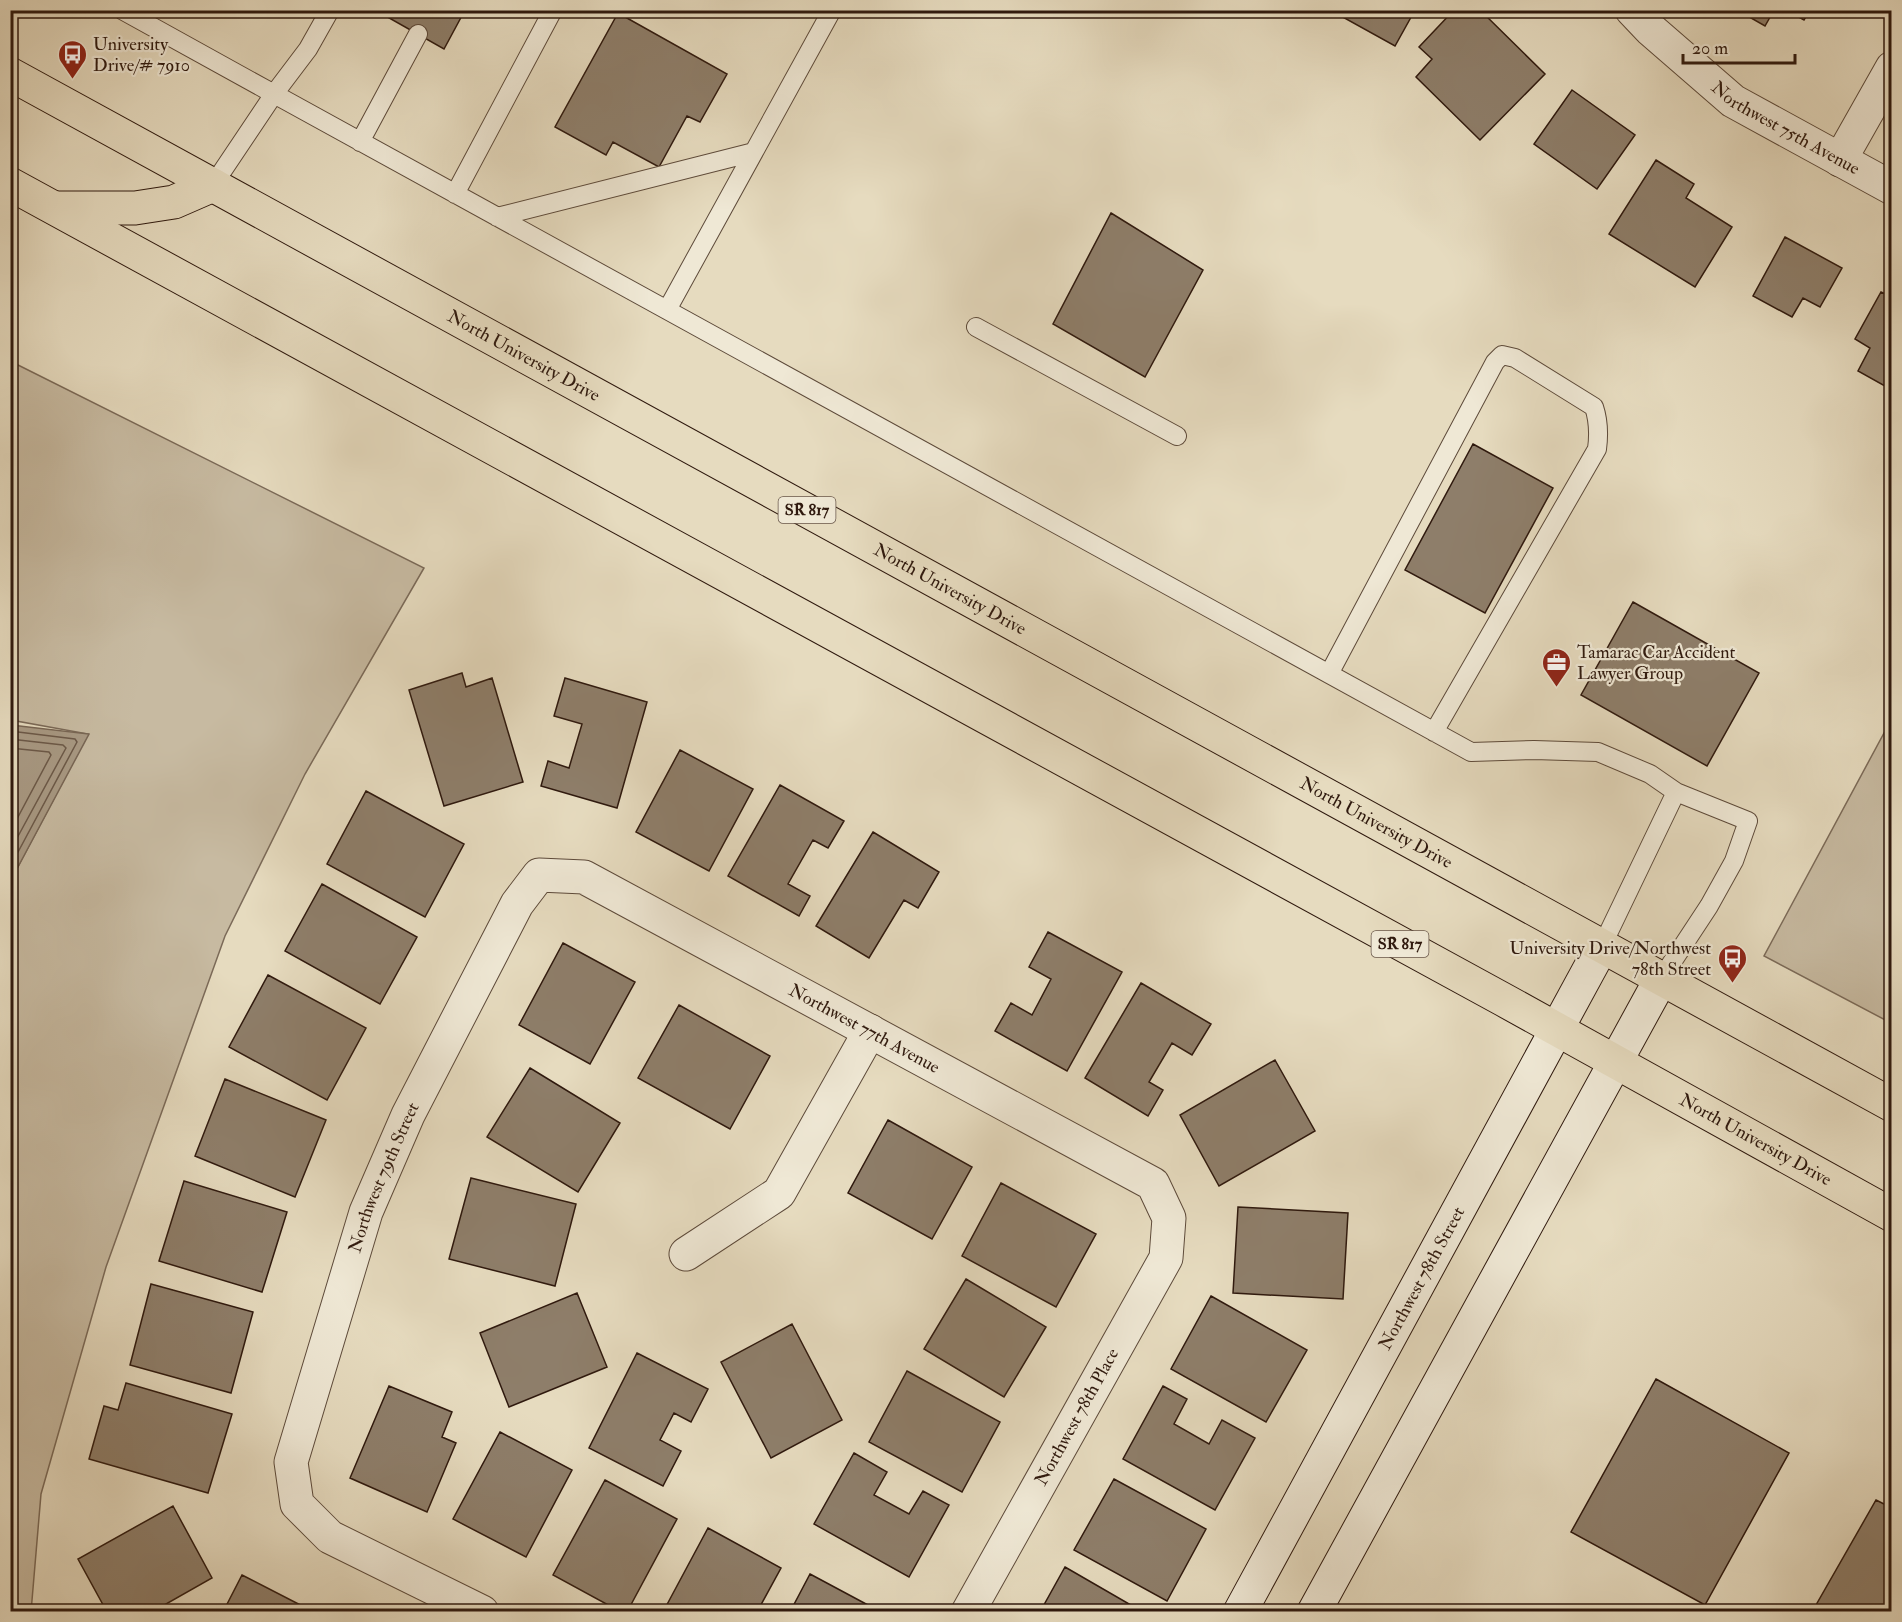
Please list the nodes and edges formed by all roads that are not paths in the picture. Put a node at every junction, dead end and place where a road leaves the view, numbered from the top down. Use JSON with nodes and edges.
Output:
{"nodes":[{"id":1,"x":122,"y":10,"type":"edge"},
{"id":2,"x":330,"y":10,"type":"edge"},
{"id":3,"x":553,"y":10,"type":"edge"},
{"id":4,"x":832,"y":10,"type":"edge"},
{"id":5,"x":1632,"y":10,"type":"edge"},
{"id":6,"x":418,"y":34,"type":"dead end"},
{"id":7,"x":1892,"y":68,"type":"edge"},
{"id":8,"x":10,"y":74,"type":"edge"},
{"id":9,"x":274,"y":94,"type":"junction"},
{"id":10,"x":360,"y":142,"type":"junction"},
{"id":11,"x":754,"y":152,"type":"junction"},
{"id":12,"x":1840,"y":160,"type":"junction"},
{"id":13,"x":10,"y":184,"type":"edge"},
{"id":14,"x":213,"y":185,"type":"junction"},
{"id":15,"x":1892,"y":188,"type":"edge"},
{"id":16,"x":455,"y":194,"type":"junction"},
{"id":17,"x":53,"y":208,"type":"junction"},
{"id":18,"x":497,"y":217,"type":"junction"},
{"id":19,"x":667,"y":310,"type":"junction"},
{"id":20,"x":976,"y":327,"type":"dead end"},
{"id":21,"x":1177,"y":436,"type":"dead end"},
{"id":22,"x":1329,"y":674,"type":"junction"},
{"id":23,"x":1434,"y":732,"type":"junction"},
{"id":24,"x":1676,"y":792,"type":"junction"},
{"id":25,"x":539,"y":875,"type":"joint"},
{"id":26,"x":1602,"y":946,"type":"junction"},
{"id":27,"x":1661,"y":979,"type":"junction"},
{"id":28,"x":1557,"y":1029,"type":"junction"},
{"id":29,"x":870,"y":1031,"type":"junction"},
{"id":30,"x":1616,"y":1063,"type":"junction"},
{"id":31,"x":1892,"y":1105,"type":"edge"},
{"id":32,"x":1892,"y":1215,"type":"edge"},
{"id":33,"x":1169,"y":1218,"type":"joint"},
{"id":34,"x":686,"y":1254,"type":"dead end"},
{"id":35,"x":482,"y":1611,"type":"edge"},
{"id":36,"x":968,"y":1611,"type":"edge"},
{"id":37,"x":1240,"y":1611,"type":"edge"},
{"id":38,"x":1314,"y":1611,"type":"edge"}],
"edges":[{"from":1,"to":9,"type":"lane"},
{"from":2,"to":9,"type":"lane"},
{"from":3,"to":16,"type":"lane"},
{"from":4,"to":11,"type":"lane"},
{"from":5,"to":12,"type":"street","name":"Northwest 75th Avenue"},
{"from":6,"to":10,"type":"lane"},
{"from":7,"to":12,"type":"street"},
{"from":8,"to":14,"type":"main road","name":"North University Drive","number":"SR 817"},
{"from":9,"to":10,"type":"lane"},
{"from":9,"to":14,"type":"lane"},
{"from":10,"to":16,"type":"lane"},
{"from":11,"to":18,"type":"lane"},
{"from":11,"to":19,"type":"lane"},
{"from":12,"to":15,"type":"street","name":"Northwest 75th Avenue"},
{"from":13,"to":17,"type":"main road","name":"North University Drive","number":"SR 817"},
{"from":14,"to":17,"type":"main road"},
{"from":14,"to":26,"type":"main road","name":"North University Drive","number":"SR 817"},
{"from":16,"to":18,"type":"lane"},
{"from":17,"to":28,"type":"main road","name":"North University Drive","number":"SR 817"},
{"from":18,"to":19,"type":"lane"},
{"from":19,"to":22,"type":"lane"},
{"from":20,"to":21,"type":"lane"},
{"from":22,"to":23,"type":"lane"},
{"from":22,"to":23,"type":"lane"},
{"from":23,"to":24,"type":"lane"},
{"from":24,"to":26,"type":"lane"},
{"from":24,"to":27,"type":"lane"},
{"from":25,"to":29,"type":"street","name":"Northwest 77th Avenue"},
{"from":25,"to":35,"type":"street","name":"Northwest 79th Street"},
{"from":26,"to":27,"type":"main road","name":"North University Drive","number":"SR 817"},
{"from":26,"to":28,"type":"street","name":"Northwest 78th Street"},
{"from":27,"to":30,"type":"street"},
{"from":27,"to":31,"type":"main road","name":"North University Drive","number":"SR 817"},
{"from":28,"to":30,"type":"main road","name":"North University Drive","number":"SR 817"},
{"from":28,"to":37,"type":"street","name":"Northwest 78th Street"},
{"from":29,"to":33,"type":"street","name":"Northwest 77th Avenue"},
{"from":29,"to":34,"type":"street"},
{"from":30,"to":32,"type":"main road","name":"North University Drive","number":"SR 817"},
{"from":30,"to":38,"type":"street"},
{"from":33,"to":36,"type":"street","name":"Northwest 78th Place"}]}
